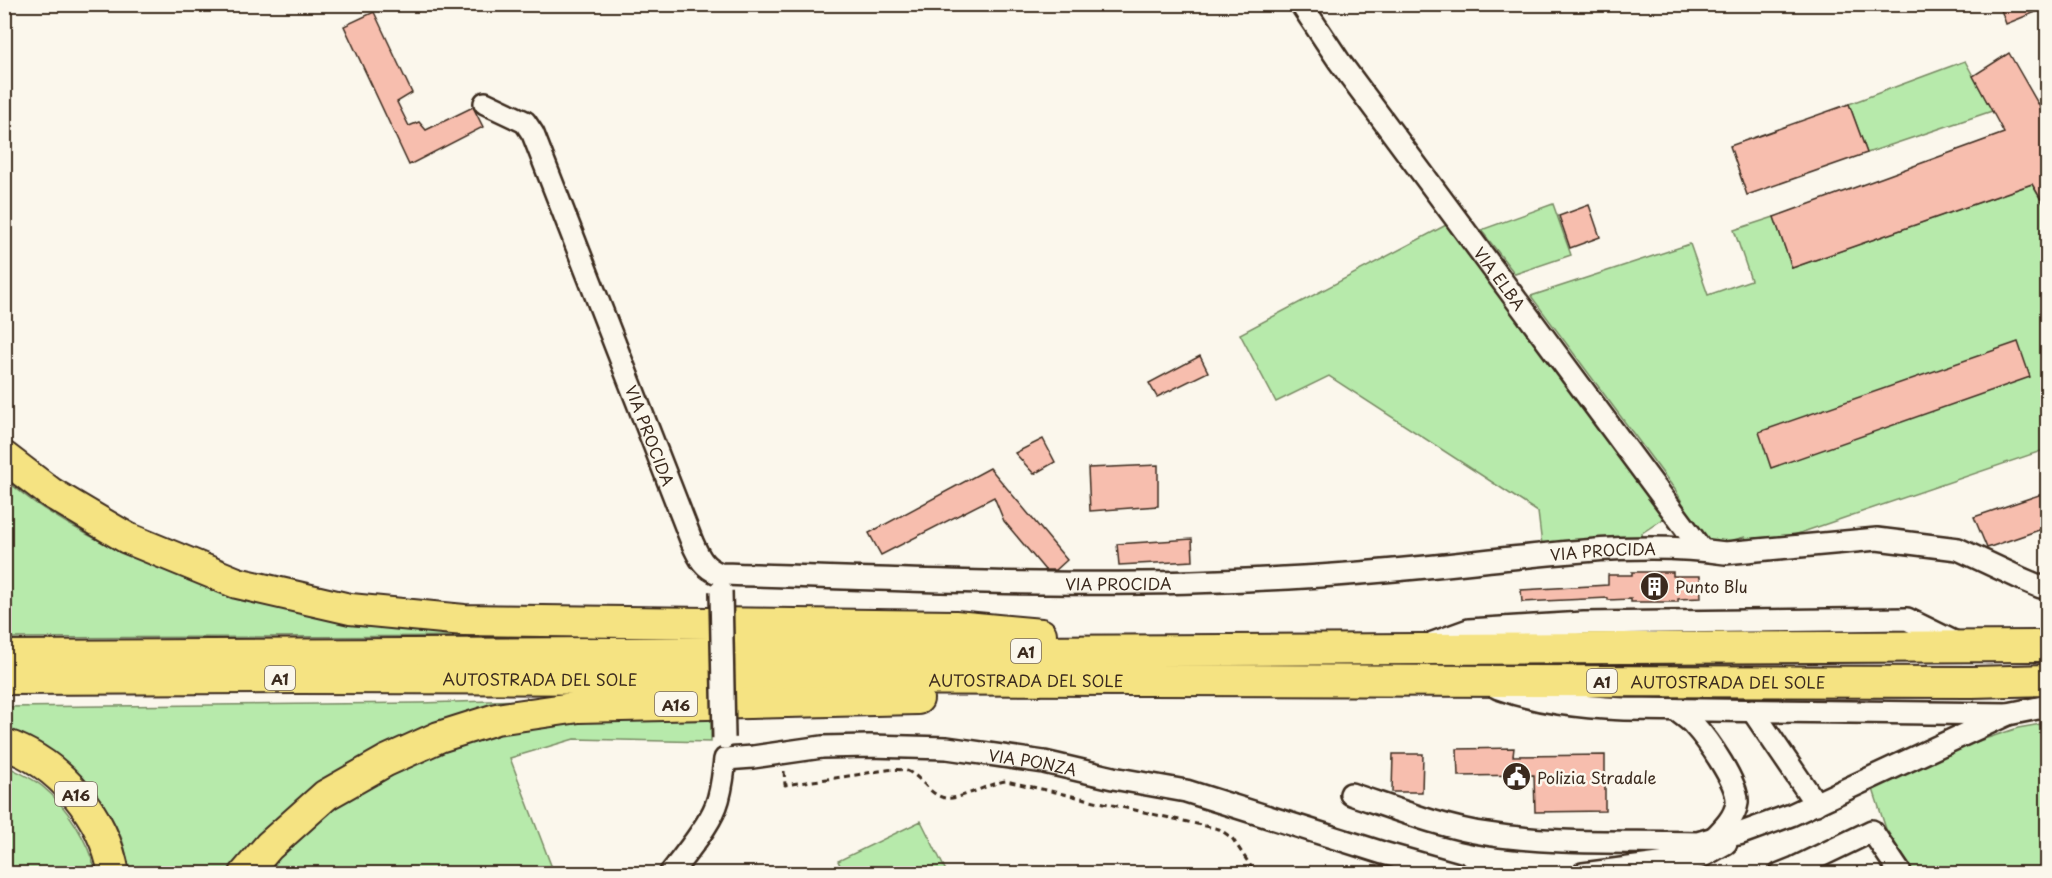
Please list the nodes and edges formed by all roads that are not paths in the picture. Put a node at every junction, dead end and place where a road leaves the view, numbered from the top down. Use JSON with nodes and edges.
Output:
{"nodes":[{"id":1,"x":1301,"y":4,"type":"edge"},
{"id":2,"x":485,"y":103,"type":"dead end"},
{"id":3,"x":4,"y":457,"type":"edge"},
{"id":4,"x":1701,"y":549,"type":"junction"},
{"id":5,"x":720,"y":583,"type":"junction"},
{"id":6,"x":2048,"y":587,"type":"edge"},
{"id":7,"x":2048,"y":639,"type":"edge"},
{"id":8,"x":2048,"y":646,"type":"edge"},
{"id":9,"x":1971,"y":647,"type":"junction"},
{"id":10,"x":4,"y":656,"type":"edge"},
{"id":11,"x":1155,"y":665,"type":"junction"},
{"id":12,"x":4,"y":679,"type":"edge"},
{"id":13,"x":2048,"y":680,"type":"edge"},
{"id":14,"x":1478,"y":681,"type":"junction"},
{"id":15,"x":2048,"y":706,"type":"edge"},
{"id":16,"x":1676,"y":710,"type":"junction"},
{"id":17,"x":1752,"y":710,"type":"junction"},
{"id":18,"x":2008,"y":714,"type":"junction"},
{"id":19,"x":4,"y":744,"type":"edge"},
{"id":20,"x":725,"y":759,"type":"junction"},
{"id":21,"x":1351,"y":794,"type":"dead end"},
{"id":22,"x":1816,"y":804,"type":"junction"},
{"id":23,"x":1739,"y":834,"type":"junction"},
{"id":24,"x":1714,"y":838,"type":"junction"},
{"id":25,"x":114,"y":873,"type":"edge"},
{"id":26,"x":245,"y":873,"type":"edge"},
{"id":27,"x":670,"y":873,"type":"edge"},
{"id":28,"x":1457,"y":873,"type":"edge"},
{"id":29,"x":1582,"y":873,"type":"edge"},
{"id":30,"x":1780,"y":873,"type":"edge"},
{"id":31,"x":1901,"y":873,"type":"edge"}],
"edges":[{"from":1,"to":4,"type":"street","name":"VIA ELBA"},
{"from":2,"to":5,"type":"street","name":"VIA PROCIDA"},
{"from":3,"to":11,"type":"highway"},
{"from":4,"to":5,"type":"street","name":"VIA PROCIDA"},
{"from":4,"to":6,"type":"street","name":"VIA PROCIDA"},
{"from":5,"to":20,"type":"street","bridge":true},
{"from":7,"to":9,"type":"highway"},
{"from":8,"to":9,"type":"highway","name":"AUTOSTRADA DEL SOLE","number":"A1"},
{"from":9,"to":11,"type":"highway","name":"AUTOSTRADA DEL SOLE","number":"A1"},
{"from":10,"to":11,"type":"highway","name":"AUTOSTRADA DEL SOLE","number":"A1"},
{"from":11,"to":12,"type":"highway","name":"AUTOSTRADA DEL SOLE","number":"A1"},
{"from":11,"to":14,"type":"highway","name":"AUTOSTRADA DEL SOLE","number":"A1"},
{"from":11,"to":26,"type":"highway","number":"A16"},
{"from":13,"to":14,"type":"highway","name":"AUTOSTRADA DEL SOLE","number":"A1"},
{"from":14,"to":16,"type":"street"},
{"from":15,"to":18,"type":"street"},
{"from":16,"to":17,"type":"street"},
{"from":16,"to":24,"type":"street"},
{"from":17,"to":18,"type":"street"},
{"from":17,"to":22,"type":"street"},
{"from":18,"to":22,"type":"street"},
{"from":19,"to":25,"type":"highway","number":"A16"},
{"from":20,"to":27,"type":"street"},
{"from":20,"to":28,"type":"street","name":"VIA PONZA"},
{"from":21,"to":24,"type":"street"},
{"from":22,"to":23,"type":"street"},
{"from":23,"to":24,"type":"street"},
{"from":23,"to":29,"type":"street"},
{"from":30,"to":31,"type":"street"}]}
